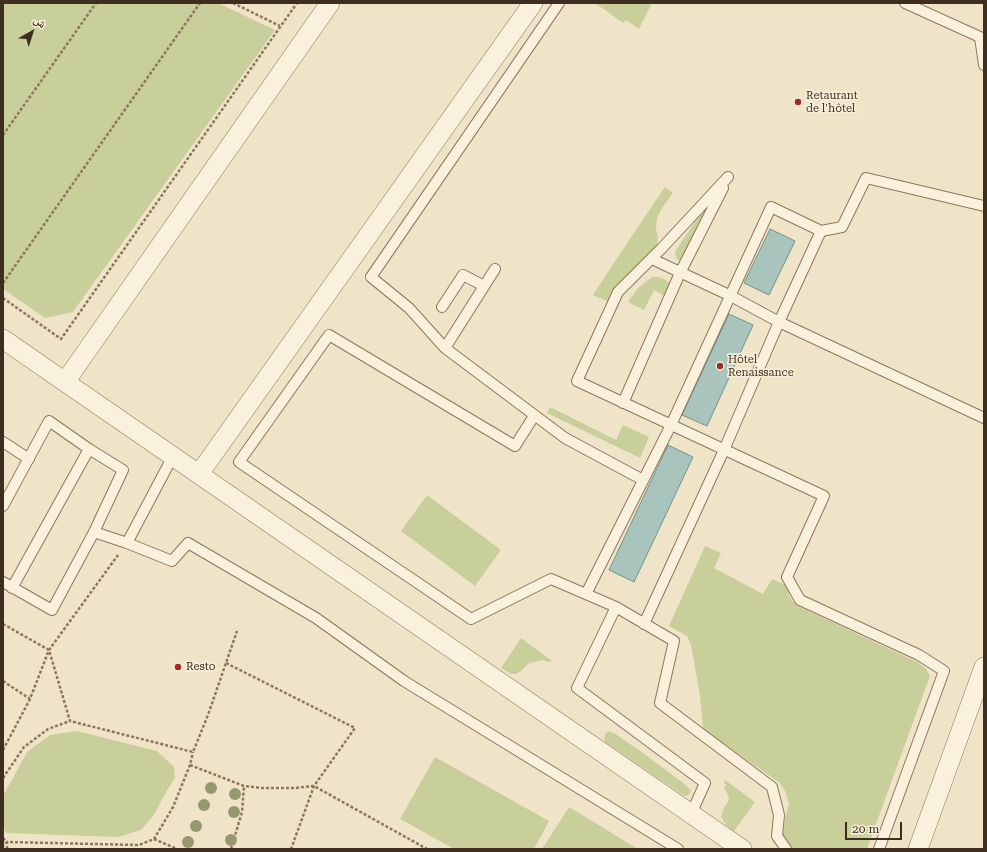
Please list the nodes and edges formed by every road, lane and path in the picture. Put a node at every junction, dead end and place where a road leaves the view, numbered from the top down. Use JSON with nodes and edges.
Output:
{"nodes":[{"id":1,"x":96,"y":3,"type":"edge"},
{"id":2,"x":200,"y":3,"type":"edge"},
{"id":3,"x":233,"y":3,"type":"edge"},
{"id":4,"x":297,"y":3,"type":"edge"},
{"id":5,"x":330,"y":3,"type":"edge"},
{"id":6,"x":533,"y":3,"type":"edge"},
{"id":7,"x":559,"y":3,"type":"edge"},
{"id":8,"x":905,"y":3,"type":"edge"},
{"id":9,"x":280,"y":26,"type":"junction"},
{"id":10,"x":984,"y":65,"type":"edge"},
{"id":11,"x":3,"y":135,"type":"edge"},
{"id":12,"x":984,"y":206,"type":"edge"},
{"id":13,"x":821,"y":231,"type":"junction"},
{"id":14,"x":652,"y":259,"type":"junction"},
{"id":15,"x":495,"y":269,"type":"dead end"},
{"id":16,"x":680,"y":273,"type":"junction"},
{"id":17,"x":3,"y":283,"type":"edge"},
{"id":18,"x":484,"y":286,"type":"junction"},
{"id":19,"x":730,"y":296,"type":"junction"},
{"id":20,"x":3,"y":298,"type":"edge"},
{"id":21,"x":442,"y":307,"type":"dead end"},
{"id":22,"x":779,"y":322,"type":"junction"},
{"id":23,"x":3,"y":339,"type":"edge"},
{"id":24,"x":445,"y":348,"type":"junction"},
{"id":25,"x":65,"y":382,"type":"junction"},
{"id":26,"x":623,"y":403,"type":"junction"},
{"id":27,"x":534,"y":416,"type":"junction"},
{"id":28,"x":984,"y":418,"type":"edge"},
{"id":29,"x":671,"y":425,"type":"junction"},
{"id":30,"x":3,"y":442,"type":"edge"},
{"id":31,"x":89,"y":449,"type":"junction"},
{"id":32,"x":724,"y":450,"type":"junction"},
{"id":33,"x":173,"y":456,"type":"junction"},
{"id":34,"x":29,"y":459,"type":"junction"},
{"id":35,"x":199,"y":474,"type":"junction"},
{"id":36,"x":644,"y":480,"type":"junction"},
{"id":37,"x":3,"y":506,"type":"edge"},
{"id":38,"x":94,"y":532,"type":"junction"},
{"id":39,"x":127,"y":543,"type":"junction"},
{"id":40,"x":3,"y":582,"type":"edge"},
{"id":41,"x":12,"y":588,"type":"junction"},
{"id":42,"x":586,"y":594,"type":"junction"},
{"id":43,"x":616,"y":607,"type":"junction"},
{"id":44,"x":3,"y":624,"type":"edge"},
{"id":45,"x":644,"y":624,"type":"junction"},
{"id":46,"x":237,"y":631,"type":"dead end"},
{"id":47,"x":49,"y":650,"type":"junction"},
{"id":48,"x":226,"y":663,"type":"junction"},
{"id":49,"x":984,"y":667,"type":"edge"},
{"id":50,"x":3,"y":681,"type":"edge"},
{"id":51,"x":30,"y":699,"type":"junction"},
{"id":52,"x":70,"y":721,"type":"junction"},
{"id":53,"x":3,"y":750,"type":"edge"},
{"id":54,"x":192,"y":752,"type":"junction"},
{"id":55,"x":190,"y":765,"type":"junction"},
{"id":56,"x":3,"y":778,"type":"edge"},
{"id":57,"x":244,"y":786,"type":"junction"},
{"id":58,"x":314,"y":786,"type":"junction"},
{"id":59,"x":691,"y":814,"type":"junction"},
{"id":60,"x":3,"y":838,"type":"edge"},
{"id":61,"x":154,"y":839,"type":"junction"},
{"id":62,"x":7,"y":842,"type":"junction"},
{"id":63,"x":3,"y":846,"type":"edge"},
{"id":64,"x":7,"y":849,"type":"edge"},
{"id":65,"x":177,"y":849,"type":"edge"},
{"id":66,"x":231,"y":849,"type":"edge"},
{"id":67,"x":290,"y":849,"type":"edge"},
{"id":68,"x":427,"y":849,"type":"edge"},
{"id":69,"x":678,"y":849,"type":"edge"},
{"id":70,"x":742,"y":849,"type":"edge"},
{"id":71,"x":786,"y":849,"type":"edge"},
{"id":72,"x":879,"y":849,"type":"edge"},
{"id":73,"x":918,"y":849,"type":"edge"}],
"edges":[{"from":1,"to":11,"type":"path"},
{"from":2,"to":17,"type":"path"},
{"from":3,"to":9,"type":"path"},
{"from":4,"to":9,"type":"path"},
{"from":5,"to":25,"type":"street"},
{"from":6,"to":35,"type":"street"},
{"from":7,"to":24,"type":"lane"},
{"from":8,"to":10,"type":"lane"},
{"from":9,"to":20,"type":"path"},
{"from":12,"to":13,"type":"lane"},
{"from":13,"to":19,"type":"lane"},
{"from":13,"to":22,"type":"lane"},
{"from":14,"to":16,"type":"lane"},
{"from":14,"to":16,"type":"lane"},
{"from":14,"to":26,"type":"lane"},
{"from":15,"to":18,"type":"lane"},
{"from":16,"to":19,"type":"lane"},
{"from":16,"to":26,"type":"lane"},
{"from":18,"to":21,"type":"lane"},
{"from":18,"to":24,"type":"lane"},
{"from":19,"to":22,"type":"lane"},
{"from":19,"to":29,"type":"lane"},
{"from":22,"to":28,"type":"lane"},
{"from":22,"to":32,"type":"lane"},
{"from":23,"to":25,"type":"street"},
{"from":24,"to":27,"type":"lane"},
{"from":25,"to":33,"type":"street"},
{"from":26,"to":29,"type":"lane"},
{"from":27,"to":36,"type":"lane"},
{"from":27,"to":42,"type":"lane"},
{"from":29,"to":32,"type":"lane"},
{"from":29,"to":36,"type":"lane"},
{"from":30,"to":34,"type":"lane"},
{"from":31,"to":34,"type":"lane"},
{"from":31,"to":38,"type":"lane"},
{"from":31,"to":41,"type":"lane"},
{"from":32,"to":45,"type":"lane"},
{"from":32,"to":72,"type":"lane"},
{"from":33,"to":35,"type":"street"},
{"from":33,"to":39,"type":"lane"},
{"from":34,"to":37,"type":"lane"},
{"from":35,"to":59,"type":"street"},
{"from":36,"to":42,"type":"lane"},
{"from":38,"to":39,"type":"lane"},
{"from":38,"to":41,"type":"lane"},
{"from":39,"to":47,"type":"path"},
{"from":39,"to":69,"type":"lane"},
{"from":40,"to":41,"type":"lane"},
{"from":42,"to":43,"type":"lane"},
{"from":43,"to":45,"type":"lane"},
{"from":43,"to":59,"type":"lane"},
{"from":44,"to":47,"type":"path"},
{"from":45,"to":71,"type":"lane"},
{"from":46,"to":48,"type":"path"},
{"from":47,"to":51,"type":"path"},
{"from":47,"to":52,"type":"path"},
{"from":48,"to":54,"type":"path"},
{"from":48,"to":58,"type":"path"},
{"from":49,"to":73,"type":"street"},
{"from":50,"to":51,"type":"path"},
{"from":51,"to":53,"type":"path"},
{"from":52,"to":54,"type":"path"},
{"from":52,"to":56,"type":"path"},
{"from":54,"to":55,"type":"path"},
{"from":55,"to":57,"type":"path"},
{"from":55,"to":61,"type":"path"},
{"from":57,"to":58,"type":"path"},
{"from":57,"to":66,"type":"path"},
{"from":58,"to":67,"type":"path"},
{"from":58,"to":68,"type":"path"},
{"from":59,"to":70,"type":"street"},
{"from":60,"to":62,"type":"path"},
{"from":61,"to":62,"type":"path"},
{"from":61,"to":65,"type":"path"},
{"from":62,"to":63,"type":"path"},
{"from":62,"to":64,"type":"path"}]}
